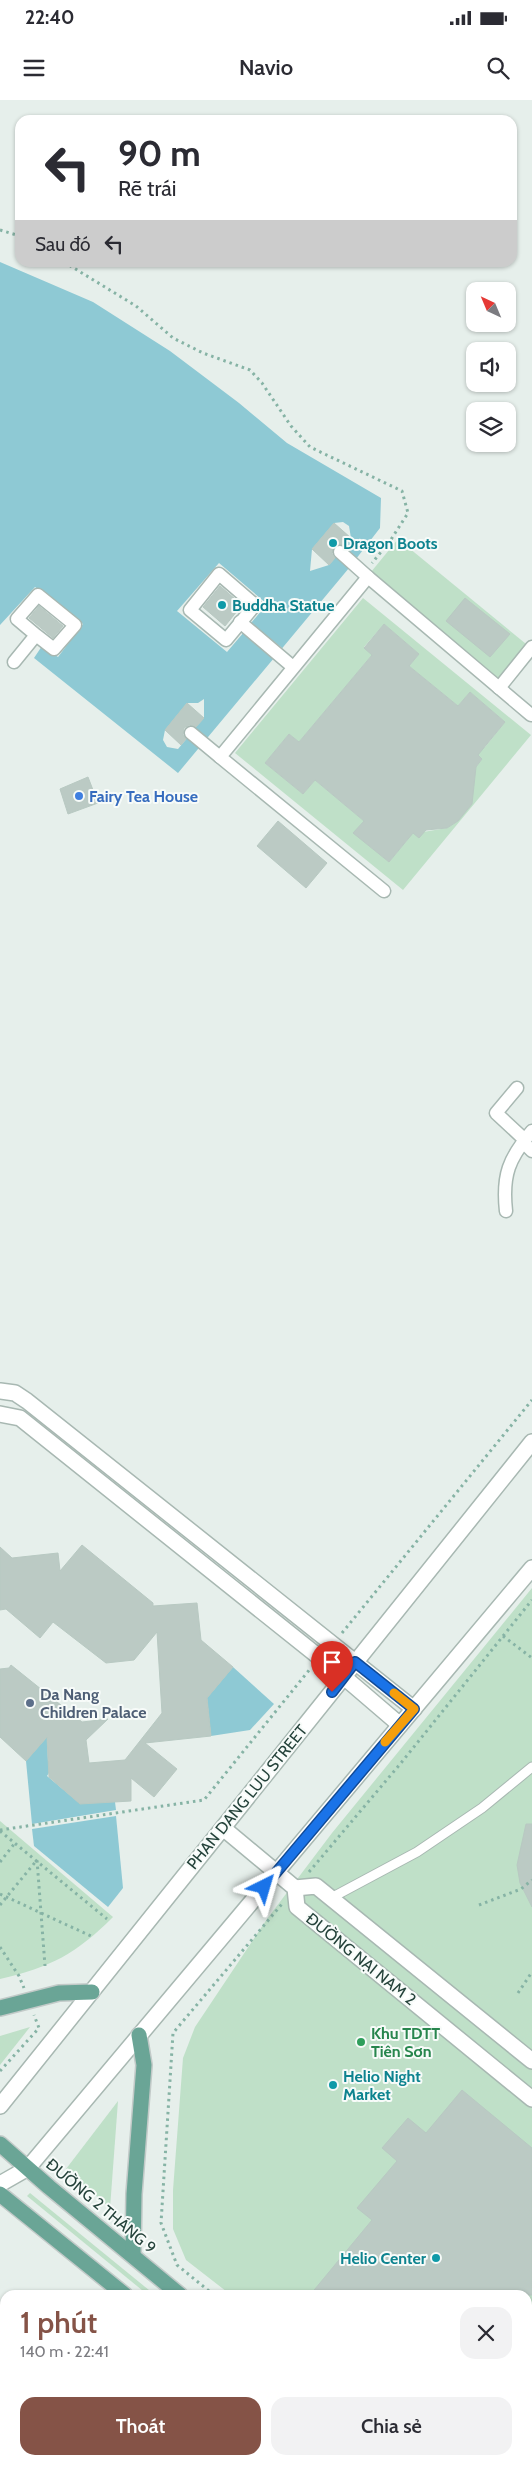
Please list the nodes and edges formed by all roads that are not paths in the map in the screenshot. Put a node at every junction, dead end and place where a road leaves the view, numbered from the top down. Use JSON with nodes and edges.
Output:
{"nodes":[{"id":1,"x":340,"y":552,"type":"dead end"},
{"id":2,"x":366,"y":575,"type":"junction"},
{"id":3,"x":240,"y":622,"type":"junction"},
{"id":4,"x":36,"y":635,"type":"junction"},
{"id":5,"x":532,"y":647,"type":"edge"},
{"id":6,"x":14,"y":662,"type":"dead end"},
{"id":7,"x":293,"y":667,"type":"junction"},
{"id":8,"x":499,"y":688,"type":"junction"},
{"id":9,"x":531,"y":715,"type":"edge"},
{"id":10,"x":191,"y":733,"type":"dead end"},
{"id":11,"x":220,"y":757,"type":"junction"},
{"id":12,"x":384,"y":891,"type":"dead end"},
{"id":13,"x":516,"y":1088,"type":"dead end"},
{"id":14,"x":528,"y":1141,"type":"edge"},
{"id":15,"x":506,"y":1211,"type":"dead end"},
{"id":16,"x":0,"y":1391,"type":"edge"},
{"id":17,"x":0,"y":1414,"type":"edge"},
{"id":18,"x":532,"y":1442,"type":"edge"},
{"id":19,"x":532,"y":1568,"type":"edge"},
{"id":20,"x":355,"y":1662,"type":"junction"},
{"id":21,"x":344,"y":1677,"type":"junction"},
{"id":22,"x":414,"y":1709,"type":"junction"},
{"id":23,"x":400,"y":1725,"type":"junction"},
{"id":24,"x":532,"y":1767,"type":"edge"},
{"id":25,"x":223,"y":1828,"type":"junction"},
{"id":26,"x":277,"y":1872,"type":"junction"},
{"id":27,"x":295,"y":1888,"type":"junction"},
{"id":28,"x":331,"y":1898,"type":"junction"},
{"id":29,"x":92,"y":1992,"type":"junction"},
{"id":30,"x":0,"y":2008,"type":"edge"},
{"id":31,"x":139,"y":2035,"type":"junction"},
{"id":32,"x":532,"y":2061,"type":"edge"},
{"id":33,"x":532,"y":2099,"type":"edge"},
{"id":34,"x":0,"y":2106,"type":"edge"},
{"id":35,"x":0,"y":2144,"type":"edge"},
{"id":36,"x":28,"y":2168,"type":"junction"},
{"id":37,"x":0,"y":2184,"type":"edge"},
{"id":38,"x":0,"y":2194,"type":"edge"},
{"id":39,"x":132,"y":2255,"type":"junction"},
{"id":40,"x":118,"y":2290,"type":"edge"},
{"id":41,"x":174,"y":2290,"type":"edge"}],
"edges":[{"from":1,"to":2,"type":"street"},
{"from":2,"to":7,"type":"street"},
{"from":2,"to":8,"type":"street"},
{"from":3,"to":3,"type":"street"},
{"from":3,"to":7,"type":"street"},
{"from":4,"to":4,"type":"street"},
{"from":4,"to":6,"type":"street"},
{"from":5,"to":8,"type":"street"},
{"from":7,"to":11,"type":"street"},
{"from":8,"to":9,"type":"street"},
{"from":10,"to":11,"type":"street"},
{"from":11,"to":12,"type":"street"},
{"from":13,"to":14,"type":"street"},
{"from":14,"to":15,"type":"street"},
{"from":16,"to":20,"type":"street"},
{"from":17,"to":21,"type":"street"},
{"from":18,"to":20,"type":"street","name":"PHAN DANG LUU STREET"},
{"from":19,"to":22,"type":"street"},
{"from":20,"to":21,"type":"street","name":"PHAN DANG LUU STREET"},
{"from":20,"to":22,"type":"street"},
{"from":21,"to":23,"type":"street"},
{"from":21,"to":25,"type":"street","name":"PHAN DANG LUU STREET"},
{"from":22,"to":23,"type":"street"},
{"from":23,"to":26,"type":"street"},
{"from":24,"to":28,"type":"lane"},
{"from":25,"to":26,"type":"street"},
{"from":25,"to":29,"type":"street","name":"PHAN DANG LUU STREET"},
{"from":26,"to":27,"type":"street"},
{"from":26,"to":31,"type":"street"},
{"from":27,"to":28,"type":"street","name":"ĐƯỜNG NẠI NAM 2"},
{"from":27,"to":33,"type":"street","name":"ĐƯỜNG NẠI NAM 2"},
{"from":28,"to":32,"type":"street","name":"ĐƯỜNG NẠI NAM 2"},
{"from":29,"to":30,"type":"main road"},
{"from":29,"to":34,"type":"street","name":"PHAN DANG LUU STREET"},
{"from":31,"to":36,"type":"street"},
{"from":31,"to":39,"type":"main road"},
{"from":35,"to":36,"type":"main road","name":"ĐƯỜNG 2 THÁNG 9"},
{"from":36,"to":37,"type":"street"},
{"from":36,"to":39,"type":"main road","name":"ĐƯỜNG 2 THÁNG 9"},
{"from":38,"to":40,"type":"main road"},
{"from":39,"to":41,"type":"main road","name":"ĐƯỜNG 2 THÁNG 9"}]}
